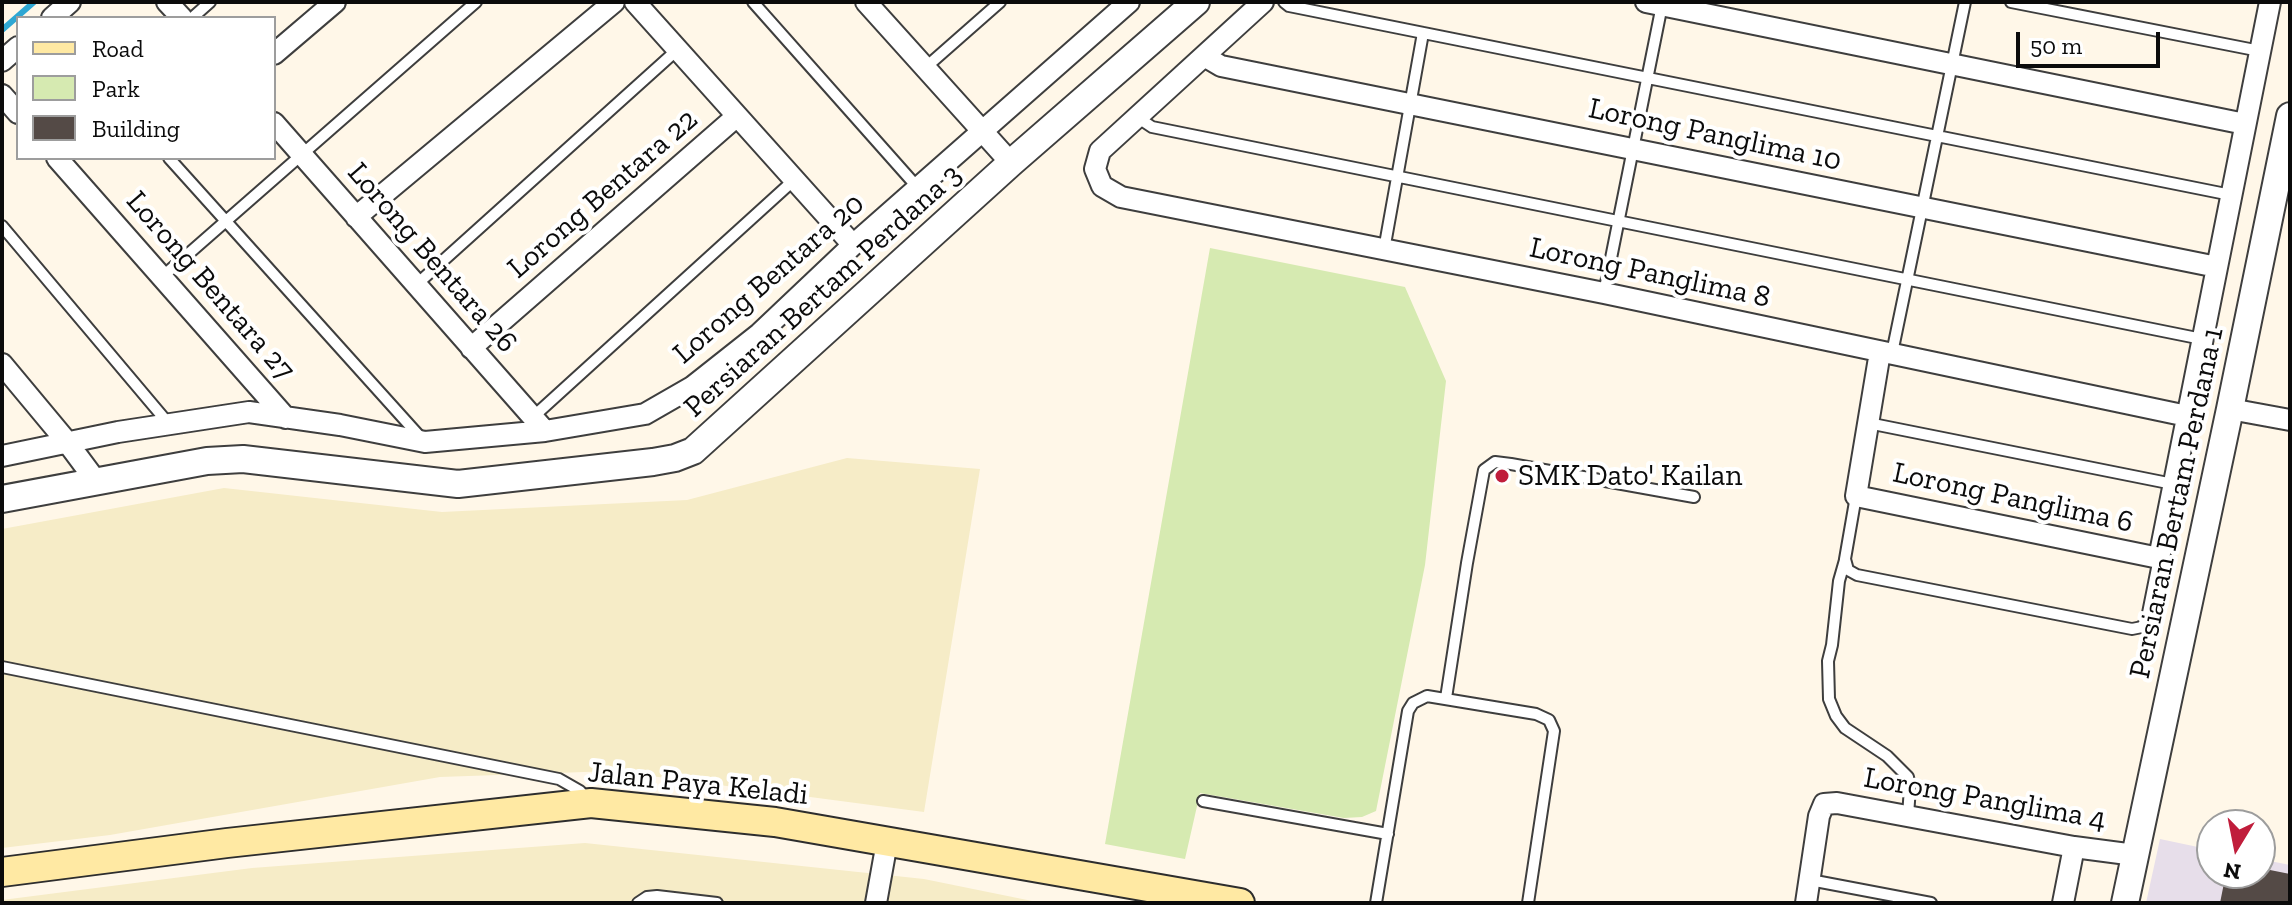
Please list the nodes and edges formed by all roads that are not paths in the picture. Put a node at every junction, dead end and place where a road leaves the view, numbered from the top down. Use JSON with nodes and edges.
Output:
{"nodes":[{"id":1,"x":70,"y":2,"type":"edge"},
{"id":2,"x":210,"y":2,"type":"edge"},
{"id":3,"x":335,"y":2,"type":"edge"},
{"id":4,"x":476,"y":2,"type":"edge"},
{"id":5,"x":614,"y":2,"type":"edge"},
{"id":6,"x":635,"y":2,"type":"edge"},
{"id":7,"x":753,"y":2,"type":"edge"},
{"id":8,"x":866,"y":2,"type":"edge"},
{"id":9,"x":1000,"y":2,"type":"edge"},
{"id":10,"x":1129,"y":2,"type":"edge"},
{"id":11,"x":1196,"y":2,"type":"edge"},
{"id":12,"x":1263,"y":2,"type":"edge"},
{"id":13,"x":1284,"y":2,"type":"edge"},
{"id":14,"x":1965,"y":2,"type":"edge"},
{"id":15,"x":2011,"y":2,"type":"edge"},
{"id":16,"x":2270,"y":2,"type":"edge"},
{"id":17,"x":1657,"y":3,"type":"edge"},
{"id":18,"x":54,"y":16,"type":"edge"},
{"id":19,"x":194,"y":16,"type":"edge"},
{"id":20,"x":1423,"y":33,"type":"junction"},
{"id":21,"x":677,"y":50,"type":"junction"},
{"id":22,"x":2260,"y":51,"type":"junction"},
{"id":23,"x":276,"y":52,"type":"edge"},
{"id":24,"x":1204,"y":56,"type":"junction"},
{"id":25,"x":1952,"y":64,"type":"junction"},
{"id":26,"x":925,"y":68,"type":"junction"},
{"id":27,"x":1648,"y":78,"type":"junction"},
{"id":28,"x":2,"y":95,"type":"edge"},
{"id":29,"x":1410,"y":103,"type":"junction"},
{"id":30,"x":16,"y":111,"type":"edge"},
{"id":31,"x":737,"y":116,"type":"junction"},
{"id":32,"x":1136,"y":116,"type":"junction"},
{"id":33,"x":2290,"y":116,"type":"edge"},
{"id":34,"x":2245,"y":124,"type":"junction"},
{"id":35,"x":276,"y":125,"type":"edge"},
{"id":36,"x":983,"y":132,"type":"junction"},
{"id":37,"x":1937,"y":136,"type":"junction"},
{"id":38,"x":1633,"y":150,"type":"junction"},
{"id":39,"x":302,"y":155,"type":"junction"},
{"id":40,"x":59,"y":160,"type":"edge"},
{"id":41,"x":171,"y":160,"type":"edge"},
{"id":42,"x":1011,"y":163,"type":"junction"},
{"id":43,"x":1397,"y":178,"type":"junction"},
{"id":44,"x":794,"y":180,"type":"junction"},
{"id":45,"x":919,"y":189,"type":"junction"},
{"id":46,"x":2231,"y":195,"type":"junction"},
{"id":47,"x":1922,"y":208,"type":"junction"},
{"id":48,"x":356,"y":217,"type":"junction"},
{"id":49,"x":226,"y":222,"type":"junction"},
{"id":50,"x":1619,"y":222,"type":"junction"},
{"id":51,"x":2,"y":226,"type":"edge"},
{"id":52,"x":853,"y":245,"type":"junction"},
{"id":53,"x":1384,"y":250,"type":"junction"},
{"id":54,"x":2217,"y":267,"type":"junction"},
{"id":55,"x":162,"y":277,"type":"junction"},
{"id":56,"x":1907,"y":280,"type":"junction"},
{"id":57,"x":416,"y":285,"type":"junction"},
{"id":58,"x":1604,"y":293,"type":"junction"},
{"id":59,"x":2202,"y":339,"type":"junction"},
{"id":60,"x":471,"y":348,"type":"junction"},
{"id":61,"x":1886,"y":352,"type":"junction"},
{"id":62,"x":2,"y":364,"type":"edge"},
{"id":63,"x":2230,"y":409,"type":"junction"},
{"id":64,"x":2187,"y":416,"type":"junction"},
{"id":65,"x":286,"y":418,"type":"junction"},
{"id":66,"x":2290,"y":420,"type":"edge"},
{"id":67,"x":1868,"y":423,"type":"junction"},
{"id":68,"x":169,"y":424,"type":"junction"},
{"id":69,"x":539,"y":424,"type":"junction"},
{"id":70,"x":67,"y":442,"type":"junction"},
{"id":71,"x":425,"y":442,"type":"junction"},
{"id":72,"x":2,"y":456,"type":"edge"},
{"id":73,"x":96,"y":481,"type":"junction"},
{"id":74,"x":2173,"y":484,"type":"junction"},
{"id":75,"x":1856,"y":496,"type":"junction"},
{"id":76,"x":1694,"y":497,"type":"dead end"},
{"id":77,"x":2,"y":499,"type":"edge"},
{"id":78,"x":2159,"y":558,"type":"junction"},
{"id":79,"x":1845,"y":559,"type":"junction"},
{"id":80,"x":2,"y":667,"type":"edge"},
{"id":81,"x":1446,"y":698,"type":"junction"},
{"id":82,"x":1203,"y":801,"type":"dead end"},
{"id":83,"x":591,"y":803,"type":"junction"},
{"id":84,"x":1908,"y":816,"type":"junction"},
{"id":85,"x":1388,"y":834,"type":"junction"},
{"id":86,"x":887,"y":842,"type":"junction"},
{"id":87,"x":2074,"y":847,"type":"junction"},
{"id":88,"x":2135,"y":855,"type":"junction"},
{"id":89,"x":2,"y":872,"type":"edge"},
{"id":90,"x":1810,"y":880,"type":"junction"},
{"id":91,"x":638,"y":903,"type":"edge"},
{"id":92,"x":717,"y":903,"type":"edge"},
{"id":93,"x":876,"y":903,"type":"edge"},
{"id":94,"x":1240,"y":903,"type":"edge"},
{"id":95,"x":1376,"y":903,"type":"edge"},
{"id":96,"x":1528,"y":903,"type":"edge"},
{"id":97,"x":1806,"y":903,"type":"edge"},
{"id":98,"x":1931,"y":903,"type":"edge"},
{"id":99,"x":2063,"y":903,"type":"edge"},
{"id":100,"x":2125,"y":903,"type":"edge"}],
"edges":[{"from":1,"to":18,"type":"street"},
{"from":2,"to":19,"type":"lane"},
{"from":3,"to":23,"type":"street"},
{"from":4,"to":39,"type":"lane"},
{"from":5,"to":48,"type":"street"},
{"from":6,"to":21,"type":"street"},
{"from":7,"to":45,"type":"lane"},
{"from":8,"to":26,"type":"street"},
{"from":9,"to":26,"type":"lane"},
{"from":10,"to":36,"type":"street","name":"Lorong Bentara 20"},
{"from":11,"to":42,"type":"street","name":"Persiaran Bertam Perdana 3"},
{"from":12,"to":24,"type":"street"},
{"from":13,"to":20,"type":"lane"},
{"from":14,"to":25,"type":"lane"},
{"from":15,"to":22,"type":"lane"},
{"from":16,"to":22,"type":"street"},
{"from":17,"to":25,"type":"street"},
{"from":17,"to":27,"type":"lane"},
{"from":20,"to":27,"type":"lane"},
{"from":20,"to":29,"type":"lane"},
{"from":21,"to":31,"type":"street"},
{"from":21,"to":57,"type":"lane"},
{"from":22,"to":34,"type":"street"},
{"from":24,"to":29,"type":"street","name":"Lorong Panglima 10"},
{"from":24,"to":32,"type":"street"},
{"from":25,"to":34,"type":"street"},
{"from":25,"to":37,"type":"lane"},
{"from":26,"to":36,"type":"street"},
{"from":27,"to":37,"type":"lane"},
{"from":27,"to":38,"type":"lane"},
{"from":28,"to":30,"type":"street"},
{"from":29,"to":38,"type":"street","name":"Lorong Panglima 10"},
{"from":29,"to":43,"type":"lane"},
{"from":31,"to":44,"type":"street"},
{"from":31,"to":60,"type":"street","name":"Lorong Bentara 22"},
{"from":32,"to":43,"type":"lane"},
{"from":32,"to":53,"type":"street","name":"Lorong Panglima 8"},
{"from":33,"to":63,"type":"street","name":"Persiaran Bertam Perdana 1"},
{"from":34,"to":46,"type":"street"},
{"from":35,"to":39,"type":"street","name":"Lorong Bentara 26"},
{"from":36,"to":42,"type":"street"},
{"from":36,"to":45,"type":"street","name":"Lorong Bentara 20"},
{"from":37,"to":46,"type":"lane"},
{"from":37,"to":47,"type":"lane"},
{"from":38,"to":47,"type":"street","name":"Lorong Panglima 10"},
{"from":38,"to":50,"type":"lane"},
{"from":39,"to":48,"type":"street","name":"Lorong Bentara 26"},
{"from":39,"to":49,"type":"lane"},
{"from":40,"to":55,"type":"street","name":"Lorong Bentara 27"},
{"from":41,"to":49,"type":"lane"},
{"from":42,"to":73,"type":"street","name":"Persiaran Bertam Perdana 3"},
{"from":43,"to":50,"type":"lane"},
{"from":43,"to":53,"type":"lane"},
{"from":44,"to":52,"type":"street"},
{"from":44,"to":69,"type":"lane"},
{"from":45,"to":52,"type":"street","name":"Lorong Bentara 20"},
{"from":46,"to":54,"type":"street"},
{"from":47,"to":54,"type":"street","name":"Lorong Panglima 10"},
{"from":47,"to":56,"type":"lane"},
{"from":48,"to":57,"type":"street","name":"Lorong Bentara 26"},
{"from":49,"to":55,"type":"lane"},
{"from":49,"to":71,"type":"lane"},
{"from":50,"to":56,"type":"lane"},
{"from":50,"to":58,"type":"lane"},
{"from":51,"to":68,"type":"lane"},
{"from":52,"to":69,"type":"street","name":"Lorong Bentara 20"},
{"from":53,"to":58,"type":"street","name":"Lorong Panglima 8"},
{"from":54,"to":59,"type":"street"},
{"from":55,"to":65,"type":"street","name":"Lorong Bentara 27"},
{"from":56,"to":59,"type":"lane"},
{"from":56,"to":61,"type":"lane"},
{"from":57,"to":60,"type":"street","name":"Lorong Bentara 26"},
{"from":58,"to":61,"type":"street","name":"Lorong Panglima 8"},
{"from":59,"to":64,"type":"street"},
{"from":60,"to":69,"type":"street","name":"Lorong Bentara 26"},
{"from":61,"to":64,"type":"street","name":"Lorong Panglima 8"},
{"from":61,"to":67,"type":"street"},
{"from":62,"to":70,"type":"street"},
{"from":63,"to":66,"type":"street"},
{"from":63,"to":88,"type":"street","name":"Persiaran Bertam Perdana 1"},
{"from":64,"to":74,"type":"street"},
{"from":65,"to":68,"type":"street","name":"Lorong Bentara 20"},
{"from":65,"to":71,"type":"street","name":"Lorong Bentara 20"},
{"from":67,"to":74,"type":"lane"},
{"from":67,"to":75,"type":"street"},
{"from":68,"to":70,"type":"street","name":"Lorong Bentara 20"},
{"from":69,"to":71,"type":"street","name":"Lorong Bentara 20"},
{"from":70,"to":72,"type":"street","name":"Lorong Bentara 20"},
{"from":70,"to":73,"type":"street"},
{"from":73,"to":77,"type":"street","name":"Persiaran Bertam Perdana 3"},
{"from":74,"to":78,"type":"street"},
{"from":75,"to":78,"type":"street","name":"Lorong Panglima 6"},
{"from":75,"to":79,"type":"lane"},
{"from":76,"to":81,"type":"lane"},
{"from":78,"to":79,"type":"lane"},
{"from":79,"to":84,"type":"lane"},
{"from":80,"to":83,"type":"lane"},
{"from":81,"to":85,"type":"lane"},
{"from":81,"to":96,"type":"lane"},
{"from":82,"to":85,"type":"lane"},
{"from":83,"to":86,"type":"main road","name":"Jalan Paya Keladi"},
{"from":83,"to":89,"type":"main road","name":"Jalan Paya Keladi"},
{"from":84,"to":87,"type":"street","name":"Lorong Panglima 4"},
{"from":84,"to":90,"type":"street","name":"Lorong Panglima 4"},
{"from":85,"to":95,"type":"lane"},
{"from":86,"to":93,"type":"street"},
{"from":86,"to":94,"type":"main road","name":"Jalan Paya Keladi"},
{"from":87,"to":88,"type":"street","name":"Lorong Panglima 4"},
{"from":87,"to":99,"type":"street"},
{"from":88,"to":100,"type":"street","name":"Persiaran Bertam Perdana 1"},
{"from":90,"to":97,"type":"street"},
{"from":90,"to":98,"type":"lane"},
{"from":91,"to":92,"type":"lane"}]}
